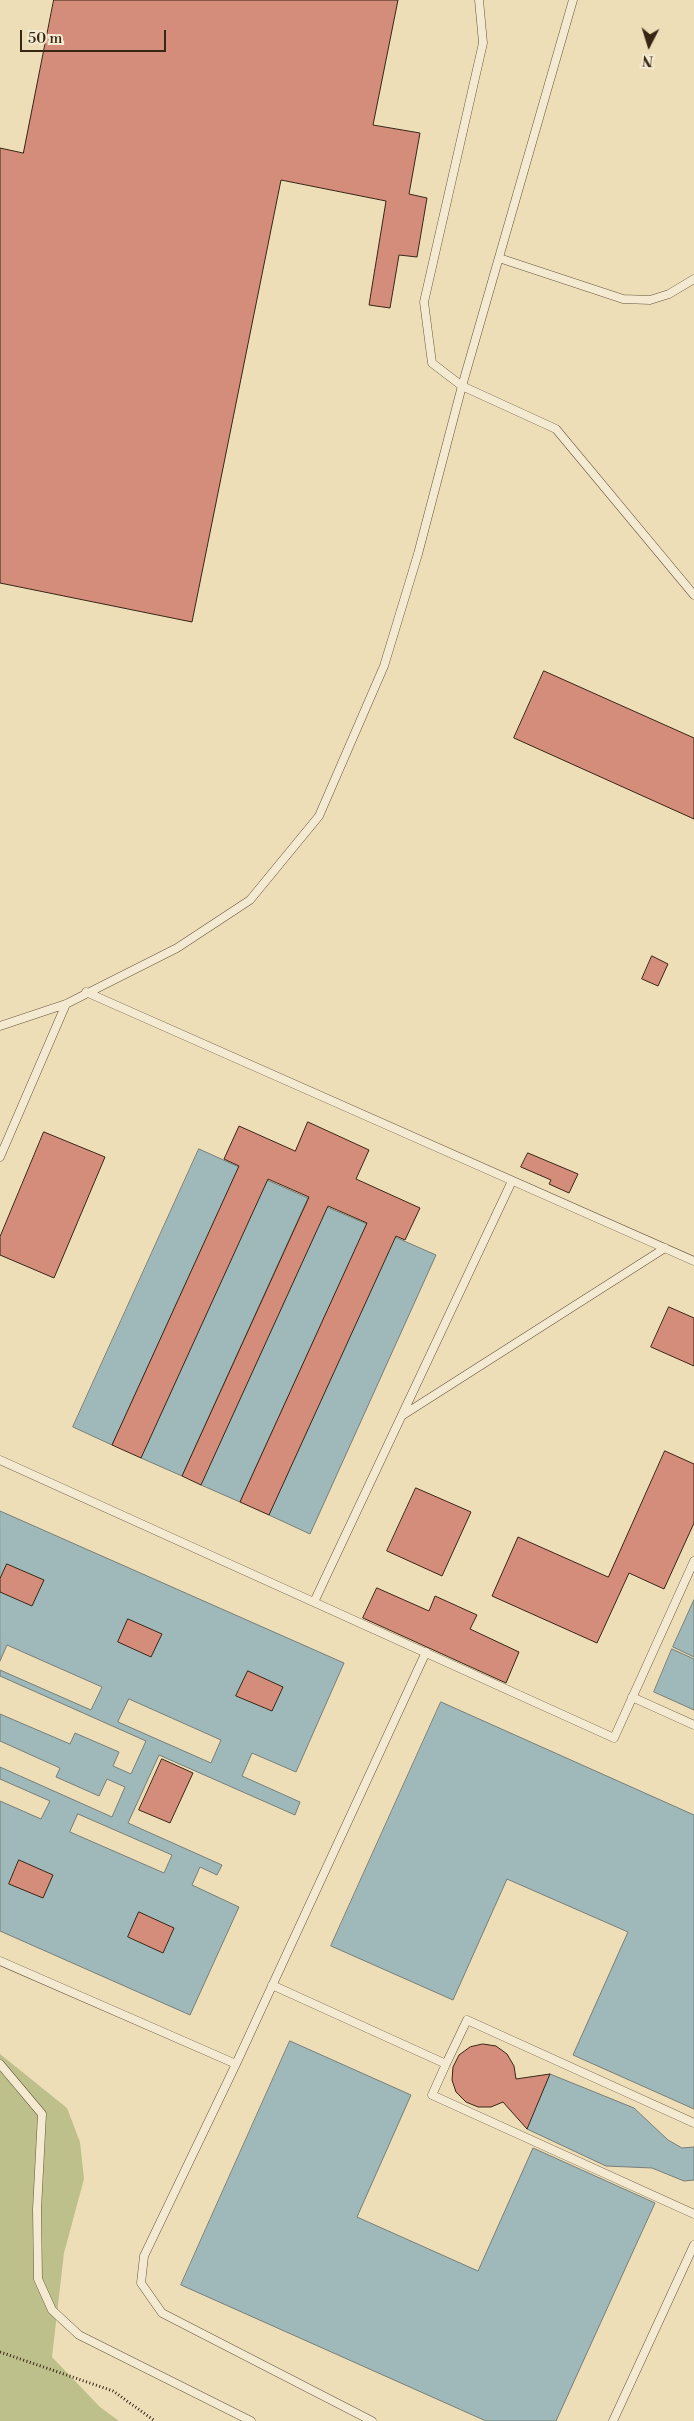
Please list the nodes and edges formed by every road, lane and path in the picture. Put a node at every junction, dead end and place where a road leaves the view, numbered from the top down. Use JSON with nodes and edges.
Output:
{"nodes":[{"id":1,"x":479,"y":0,"type":"edge"},
{"id":2,"x":573,"y":0,"type":"edge"},
{"id":3,"x":499,"y":258,"type":"junction"},
{"id":4,"x":694,"y":279,"type":"edge"},
{"id":5,"x":462,"y":386,"type":"junction"},
{"id":6,"x":694,"y":595,"type":"edge"},
{"id":7,"x":86,"y":992,"type":"junction"},
{"id":8,"x":66,"y":1004,"type":"junction"},
{"id":9,"x":0,"y":1026,"type":"edge"},
{"id":10,"x":0,"y":1157,"type":"edge"},
{"id":11,"x":512,"y":1181,"type":"junction"},
{"id":12,"x":665,"y":1248,"type":"junction"},
{"id":13,"x":694,"y":1261,"type":"edge"},
{"id":14,"x":401,"y":1416,"type":"junction"},
{"id":15,"x":0,"y":1460,"type":"edge"},
{"id":16,"x":694,"y":1561,"type":"edge"},
{"id":17,"x":314,"y":1602,"type":"junction"},
{"id":18,"x":426,"y":1652,"type":"junction"},
{"id":19,"x":632,"y":1697,"type":"junction"},
{"id":20,"x":694,"y":1725,"type":"edge"},
{"id":21,"x":0,"y":1962,"type":"edge"},
{"id":22,"x":272,"y":1985,"type":"junction"},
{"id":23,"x":0,"y":2064,"type":"edge"},
{"id":24,"x":236,"y":2064,"type":"junction"},
{"id":25,"x":446,"y":2064,"type":"junction"},
{"id":26,"x":694,"y":2123,"type":"edge"},
{"id":27,"x":694,"y":2214,"type":"edge"},
{"id":28,"x":694,"y":2245,"type":"edge"},
{"id":29,"x":0,"y":2352,"type":"edge"},
{"id":30,"x":155,"y":2421,"type":"edge"},
{"id":31,"x":251,"y":2421,"type":"edge"},
{"id":32,"x":372,"y":2421,"type":"edge"},
{"id":33,"x":613,"y":2421,"type":"edge"}],
"edges":[{"from":1,"to":5,"type":"lane"},
{"from":2,"to":3,"type":"lane"},
{"from":3,"to":4,"type":"lane"},
{"from":3,"to":5,"type":"lane"},
{"from":5,"to":6,"type":"lane"},
{"from":5,"to":7,"type":"lane"},
{"from":7,"to":8,"type":"lane"},
{"from":7,"to":11,"type":"lane"},
{"from":8,"to":9,"type":"lane"},
{"from":8,"to":10,"type":"lane"},
{"from":11,"to":12,"type":"lane"},
{"from":11,"to":14,"type":"lane"},
{"from":12,"to":13,"type":"lane"},
{"from":12,"to":14,"type":"lane"},
{"from":14,"to":17,"type":"lane"},
{"from":15,"to":17,"type":"lane"},
{"from":16,"to":19,"type":"lane"},
{"from":17,"to":18,"type":"lane"},
{"from":18,"to":19,"type":"lane"},
{"from":18,"to":22,"type":"lane"},
{"from":19,"to":20,"type":"lane"},
{"from":21,"to":24,"type":"lane"},
{"from":22,"to":24,"type":"lane"},
{"from":22,"to":25,"type":"lane"},
{"from":23,"to":31,"type":"lane"},
{"from":24,"to":32,"type":"lane"},
{"from":25,"to":26,"type":"lane"},
{"from":25,"to":27,"type":"lane"},
{"from":28,"to":33,"type":"lane"},
{"from":29,"to":30,"type":"path"}]}
